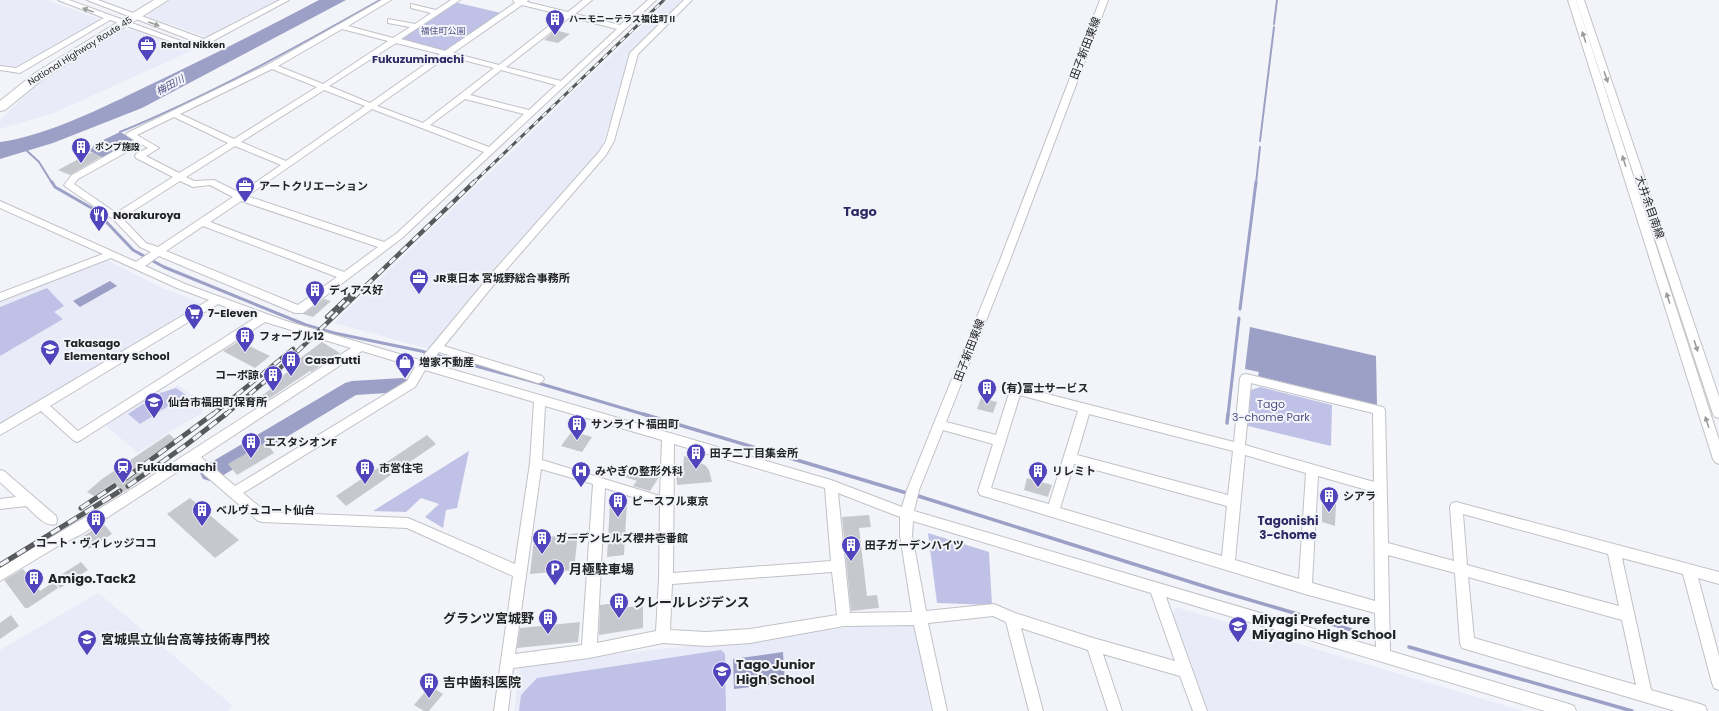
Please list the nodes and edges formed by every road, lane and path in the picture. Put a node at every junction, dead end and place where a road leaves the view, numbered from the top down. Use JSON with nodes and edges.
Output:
{"nodes":[{"id":1,"x":62,"y":0,"type":"edge"},
{"id":2,"x":91,"y":0,"type":"edge"},
{"id":3,"x":153,"y":0,"type":"edge"},
{"id":4,"x":162,"y":0,"type":"edge"},
{"id":5,"x":285,"y":0,"type":"edge"},
{"id":6,"x":387,"y":0,"type":"edge"},
{"id":7,"x":456,"y":0,"type":"edge"},
{"id":8,"x":510,"y":0,"type":"edge"},
{"id":9,"x":588,"y":0,"type":"edge"},
{"id":10,"x":652,"y":0,"type":"edge"},
{"id":11,"x":688,"y":0,"type":"edge"},
{"id":12,"x":1104,"y":0,"type":"edge"},
{"id":13,"x":1572,"y":0,"type":"edge"},
{"id":14,"x":1580,"y":0,"type":"edge"},
{"id":15,"x":522,"y":1,"type":"edge"},
{"id":16,"x":414,"y":6,"type":"dead end"},
{"id":17,"x":437,"y":12,"type":"junction"},
{"id":18,"x":568,"y":15,"type":"junction"},
{"id":19,"x":124,"y":18,"type":"junction"},
{"id":20,"x":391,"y":21,"type":"dead end"},
{"id":21,"x":340,"y":26,"type":"junction"},
{"id":22,"x":415,"y":26,"type":"junction"},
{"id":23,"x":622,"y":28,"type":"junction"},
{"id":24,"x":393,"y":40,"type":"junction"},
{"id":25,"x":204,"y":42,"type":"junction"},
{"id":26,"x":446,"y":55,"type":"junction"},
{"id":27,"x":272,"y":66,"type":"junction"},
{"id":28,"x":0,"y":68,"type":"edge"},
{"id":29,"x":502,"y":68,"type":"junction"},
{"id":30,"x":563,"y":84,"type":"junction"},
{"id":31,"x":323,"y":87,"type":"junction"},
{"id":32,"x":465,"y":96,"type":"junction"},
{"id":33,"x":0,"y":97,"type":"edge"},
{"id":34,"x":0,"y":106,"type":"edge"},
{"id":35,"x":371,"y":106,"type":"junction"},
{"id":36,"x":529,"y":113,"type":"junction"},
{"id":37,"x":174,"y":114,"type":"junction"},
{"id":38,"x":424,"y":126,"type":"junction"},
{"id":39,"x":141,"y":140,"type":"junction"},
{"id":40,"x":235,"y":143,"type":"junction"},
{"id":41,"x":490,"y":151,"type":"junction"},
{"id":42,"x":287,"y":164,"type":"junction"},
{"id":43,"x":180,"y":178,"type":"junction"},
{"id":44,"x":240,"y":197,"type":"junction"},
{"id":45,"x":0,"y":204,"type":"edge"},
{"id":46,"x":116,"y":217,"type":"junction"},
{"id":47,"x":202,"y":222,"type":"junction"},
{"id":48,"x":386,"y":246,"type":"junction"},
{"id":49,"x":156,"y":253,"type":"junction"},
{"id":50,"x":113,"y":254,"type":"junction"},
{"id":51,"x":140,"y":264,"type":"junction"},
{"id":52,"x":346,"y":276,"type":"junction"},
{"id":53,"x":0,"y":297,"type":"edge"},
{"id":54,"x":217,"y":300,"type":"junction"},
{"id":55,"x":264,"y":317,"type":"junction"},
{"id":56,"x":359,"y":348,"type":"junction"},
{"id":57,"x":438,"y":349,"type":"junction"},
{"id":58,"x":426,"y":363,"type":"junction"},
{"id":59,"x":538,"y":379,"type":"dead end"},
{"id":60,"x":540,"y":401,"type":"junction"},
{"id":61,"x":42,"y":405,"type":"junction"},
{"id":62,"x":1085,"y":407,"type":"junction"},
{"id":63,"x":1719,"y":414,"type":"edge"},
{"id":64,"x":940,"y":425,"type":"junction"},
{"id":65,"x":0,"y":430,"type":"edge"},
{"id":66,"x":668,"y":439,"type":"junction"},
{"id":67,"x":1000,"y":441,"type":"junction"},
{"id":68,"x":1238,"y":448,"type":"junction"},
{"id":69,"x":192,"y":457,"type":"junction"},
{"id":70,"x":1070,"y":458,"type":"junction"},
{"id":71,"x":1719,"y":459,"type":"edge"},
{"id":72,"x":536,"y":463,"type":"junction"},
{"id":73,"x":1312,"y":470,"type":"junction"},
{"id":74,"x":0,"y":475,"type":"edge"},
{"id":75,"x":599,"y":481,"type":"junction"},
{"id":76,"x":831,"y":486,"type":"junction"},
{"id":77,"x":1380,"y":489,"type":"junction"},
{"id":78,"x":234,"y":493,"type":"junction"},
{"id":79,"x":28,"y":500,"type":"junction"},
{"id":80,"x":911,"y":502,"type":"junction"},
{"id":81,"x":1233,"y":502,"type":"junction"},
{"id":82,"x":666,"y":503,"type":"junction"},
{"id":83,"x":0,"y":504,"type":"edge"},
{"id":84,"x":1053,"y":510,"type":"junction"},
{"id":85,"x":50,"y":520,"type":"dead end"},
{"id":86,"x":1381,"y":547,"type":"junction"},
{"id":87,"x":1614,"y":550,"type":"junction"},
{"id":88,"x":1228,"y":563,"type":"junction"},
{"id":89,"x":838,"y":566,"type":"junction"},
{"id":90,"x":1461,"y":569,"type":"junction"},
{"id":91,"x":1689,"y":570,"type":"junction"},
{"id":92,"x":520,"y":573,"type":"junction"},
{"id":93,"x":0,"y":575,"type":"edge"},
{"id":94,"x":1719,"y":578,"type":"edge"},
{"id":95,"x":666,"y":579,"type":"junction"},
{"id":96,"x":1305,"y":588,"type":"junction"},
{"id":97,"x":1156,"y":589,"type":"junction"},
{"id":98,"x":1382,"y":609,"type":"junction"},
{"id":99,"x":1628,"y":615,"type":"junction"},
{"id":100,"x":920,"y":618,"type":"junction"},
{"id":101,"x":1012,"y":618,"type":"junction"},
{"id":102,"x":844,"y":620,"type":"junction"},
{"id":103,"x":663,"y":636,"type":"junction"},
{"id":104,"x":1093,"y":645,"type":"junction"},
{"id":105,"x":589,"y":651,"type":"junction"},
{"id":106,"x":1383,"y":656,"type":"junction"},
{"id":107,"x":507,"y":662,"type":"junction"},
{"id":108,"x":1184,"y":670,"type":"junction"},
{"id":109,"x":1719,"y":682,"type":"edge"},
{"id":110,"x":1645,"y":694,"type":"junction"},
{"id":111,"x":501,"y":711,"type":"edge"},
{"id":112,"x":940,"y":711,"type":"edge"},
{"id":113,"x":1036,"y":711,"type":"edge"},
{"id":114,"x":1115,"y":711,"type":"edge"},
{"id":115,"x":1200,"y":711,"type":"edge"},
{"id":116,"x":1569,"y":711,"type":"edge"},
{"id":117,"x":1700,"y":711,"type":"edge"}],
"edges":[{"from":19,"to":1,"type":"street","one_way":true},
{"from":2,"to":19,"type":"street"},
{"from":3,"to":19,"type":"highway","name":"National Highway Route 45"},
{"from":4,"to":19,"type":"highway","name":"National Highway Route 45"},
{"from":5,"to":25,"type":"street"},
{"from":6,"to":21,"type":"street"},
{"from":7,"to":17,"type":"street"},
{"from":8,"to":15,"type":"street"},
{"from":9,"to":18,"type":"street"},
{"from":10,"to":23,"type":"street"},
{"from":11,"to":57,"type":"street"},
{"from":12,"to":64,"type":"street","name":"田子新田東線"},
{"from":71,"to":13,"type":"street","one_way":true},
{"from":14,"to":63,"type":"street","name":"大井余目南線","one_way":true},
{"from":15,"to":18,"type":"street"},
{"from":15,"to":26,"type":"street"},
{"from":16,"to":17,"type":"street"},
{"from":17,"to":22,"type":"street"},
{"from":18,"to":23,"type":"street"},
{"from":18,"to":29,"type":"street"},
{"from":19,"to":25,"type":"street","one_way":true},
{"from":19,"to":25,"type":"street"},
{"from":19,"to":28,"type":"street"},
{"from":19,"to":33,"type":"highway","name":"National Highway Route 45"},
{"from":19,"to":34,"type":"highway","name":"National Highway Route 45"},
{"from":20,"to":22,"type":"street"},
{"from":21,"to":24,"type":"street"},
{"from":21,"to":27,"type":"street"},
{"from":22,"to":24,"type":"street"},
{"from":23,"to":30,"type":"street"},
{"from":24,"to":26,"type":"street"},
{"from":24,"to":31,"type":"street"},
{"from":26,"to":29,"type":"street"},
{"from":26,"to":35,"type":"street"},
{"from":27,"to":31,"type":"street"},
{"from":27,"to":37,"type":"street"},
{"from":29,"to":30,"type":"street"},
{"from":29,"to":32,"type":"street"},
{"from":30,"to":36,"type":"street"},
{"from":31,"to":35,"type":"street"},
{"from":31,"to":40,"type":"street"},
{"from":32,"to":36,"type":"street"},
{"from":32,"to":38,"type":"street"},
{"from":35,"to":38,"type":"street"},
{"from":35,"to":42,"type":"street"},
{"from":36,"to":41,"type":"street"},
{"from":37,"to":39,"type":"street"},
{"from":37,"to":40,"type":"street"},
{"from":38,"to":41,"type":"street"},
{"from":39,"to":43,"type":"street"},
{"from":39,"to":46,"type":"street"},
{"from":40,"to":42,"type":"street"},
{"from":40,"to":43,"type":"street"},
{"from":41,"to":48,"type":"street"},
{"from":42,"to":44,"type":"street"},
{"from":43,"to":44,"type":"street"},
{"from":43,"to":46,"type":"street"},
{"from":44,"to":47,"type":"street"},
{"from":44,"to":48,"type":"street"},
{"from":45,"to":50,"type":"street"},
{"from":46,"to":49,"type":"street"},
{"from":47,"to":49,"type":"street"},
{"from":47,"to":52,"type":"street"},
{"from":48,"to":52,"type":"street"},
{"from":49,"to":51,"type":"street"},
{"from":49,"to":52,"type":"street"},
{"from":50,"to":51,"type":"street"},
{"from":50,"to":53,"type":"street"},
{"from":51,"to":54,"type":"street"},
{"from":54,"to":55,"type":"street"},
{"from":54,"to":61,"type":"street"},
{"from":55,"to":56,"type":"street"},
{"from":55,"to":61,"type":"street"},
{"from":56,"to":58,"type":"street"},
{"from":56,"to":69,"type":"street"},
{"from":57,"to":58,"type":"street"},
{"from":57,"to":59,"type":"street"},
{"from":58,"to":60,"type":"street"},
{"from":58,"to":78,"type":"street"},
{"from":60,"to":66,"type":"street"},
{"from":60,"to":72,"type":"street"},
{"from":61,"to":65,"type":"street"},
{"from":62,"to":67,"type":"street"},
{"from":62,"to":68,"type":"street"},
{"from":62,"to":70,"type":"street"},
{"from":64,"to":67,"type":"street"},
{"from":64,"to":80,"type":"street","name":"田子新田東線"},
{"from":66,"to":76,"type":"street"},
{"from":66,"to":82,"type":"street"},
{"from":67,"to":84,"type":"street"},
{"from":68,"to":73,"type":"street"},
{"from":68,"to":77,"type":"street"},
{"from":68,"to":81,"type":"street"},
{"from":69,"to":78,"type":"street"},
{"from":69,"to":93,"type":"street"},
{"from":70,"to":81,"type":"street"},
{"from":70,"to":84,"type":"street"},
{"from":72,"to":75,"type":"street"},
{"from":72,"to":92,"type":"street"},
{"from":73,"to":77,"type":"street"},
{"from":73,"to":96,"type":"street"},
{"from":74,"to":79,"type":"street"},
{"from":75,"to":82,"type":"street"},
{"from":75,"to":105,"type":"street"},
{"from":76,"to":80,"type":"street"},
{"from":76,"to":89,"type":"street"},
{"from":77,"to":86,"type":"street"},
{"from":78,"to":92,"type":"street"},
{"from":79,"to":83,"type":"street"},
{"from":79,"to":85,"type":"street"},
{"from":80,"to":97,"type":"street"},
{"from":80,"to":100,"type":"street","name":"田子新田東線"},
{"from":81,"to":88,"type":"street"},
{"from":82,"to":95,"type":"street"},
{"from":84,"to":88,"type":"street"},
{"from":86,"to":90,"type":"street"},
{"from":86,"to":98,"type":"street"},
{"from":87,"to":90,"type":"street"},
{"from":87,"to":91,"type":"street"},
{"from":87,"to":99,"type":"street"},
{"from":88,"to":96,"type":"street"},
{"from":89,"to":95,"type":"street"},
{"from":89,"to":102,"type":"street"},
{"from":90,"to":99,"type":"street"},
{"from":90,"to":110,"type":"street"},
{"from":91,"to":94,"type":"street"},
{"from":91,"to":109,"type":"street"},
{"from":92,"to":107,"type":"street"},
{"from":95,"to":103,"type":"street"},
{"from":96,"to":98,"type":"street"},
{"from":97,"to":106,"type":"street"},
{"from":97,"to":108,"type":"street"},
{"from":98,"to":106,"type":"street"},
{"from":99,"to":110,"type":"street"},
{"from":100,"to":101,"type":"street"},
{"from":100,"to":102,"type":"street"},
{"from":100,"to":112,"type":"street","name":"田子新田東線"},
{"from":101,"to":104,"type":"street"},
{"from":101,"to":113,"type":"street"},
{"from":102,"to":103,"type":"street"},
{"from":103,"to":105,"type":"street"},
{"from":104,"to":108,"type":"street"},
{"from":104,"to":114,"type":"street"},
{"from":105,"to":107,"type":"street"},
{"from":106,"to":116,"type":"street"},
{"from":107,"to":111,"type":"street"},
{"from":108,"to":115,"type":"street"},
{"from":110,"to":117,"type":"street"}]}
